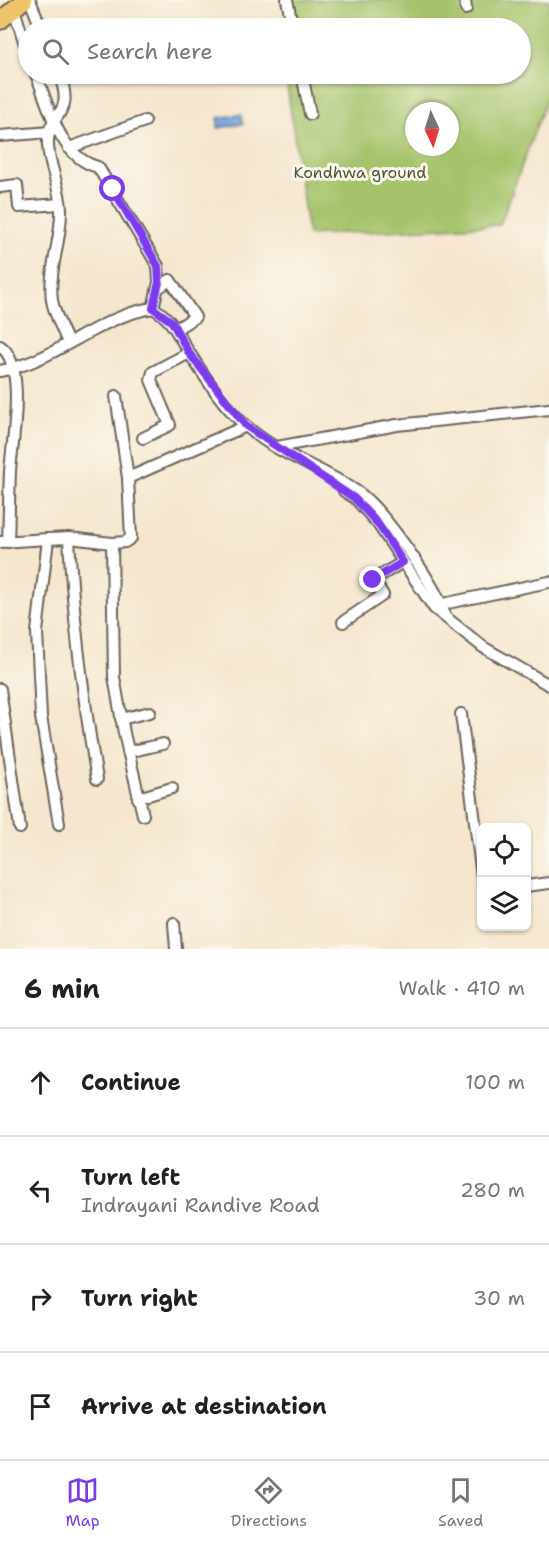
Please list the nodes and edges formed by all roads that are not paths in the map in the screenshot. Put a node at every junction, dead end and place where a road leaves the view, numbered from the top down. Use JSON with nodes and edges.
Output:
{"nodes":[{"id":1,"x":30,"y":0,"type":"edge"},
{"id":2,"x":287,"y":0,"type":"edge"},
{"id":3,"x":19,"y":5,"type":"edge"},
{"id":4,"x":37,"y":18,"type":"edge"},
{"id":5,"x":291,"y":18,"type":"edge"},
{"id":6,"x":0,"y":21,"type":"edge"},
{"id":7,"x":40,"y":84,"type":"edge"},
{"id":8,"x":62,"y":84,"type":"edge"},
{"id":9,"x":304,"y":84,"type":"edge"},
{"id":10,"x":310,"y":114,"type":"dead end"},
{"id":11,"x":54,"y":120,"type":"junction"},
{"id":12,"x":145,"y":122,"type":"dead end"},
{"id":13,"x":51,"y":132,"type":"junction"},
{"id":14,"x":0,"y":136,"type":"edge"},
{"id":15,"x":69,"y":148,"type":"junction"},
{"id":16,"x":0,"y":186,"type":"edge"},
{"id":17,"x":60,"y":204,"type":"junction"},
{"id":18,"x":158,"y":288,"type":"junction"},
{"id":19,"x":153,"y":308,"type":"junction"},
{"id":20,"x":176,"y":329,"type":"junction"},
{"id":21,"x":68,"y":343,"type":"junction"},
{"id":22,"x":0,"y":346,"type":"edge"},
{"id":23,"x":189,"y":353,"type":"junction"},
{"id":24,"x":6,"y":370,"type":"edge"},
{"id":25,"x":117,"y":396,"type":"dead end"},
{"id":26,"x":549,"y":409,"type":"edge"},
{"id":27,"x":246,"y":426,"type":"junction"},
{"id":28,"x":143,"y":438,"type":"dead end"},
{"id":29,"x":277,"y":447,"type":"junction"},
{"id":30,"x":6,"y":463,"type":"edge"},
{"id":31,"x":317,"y":471,"type":"junction"},
{"id":32,"x":128,"y":477,"type":"junction"},
{"id":33,"x":5,"y":512,"type":"edge"},
{"id":34,"x":69,"y":538,"type":"junction"},
{"id":35,"x":48,"y":539,"type":"junction"},
{"id":36,"x":4,"y":542,"type":"edge"},
{"id":37,"x":111,"y":543,"type":"junction"},
{"id":38,"x":403,"y":562,"type":"junction"},
{"id":39,"x":549,"y":582,"type":"edge"},
{"id":40,"x":438,"y":605,"type":"junction"},
{"id":41,"x":343,"y":622,"type":"dead end"},
{"id":42,"x":549,"y":685,"type":"edge"},
{"id":43,"x":0,"y":689,"type":"edge"},
{"id":44,"x":150,"y":712,"type":"dead end"},
{"id":45,"x":461,"y":714,"type":"dead end"},
{"id":46,"x":121,"y":719,"type":"junction"},
{"id":47,"x":163,"y":744,"type":"dead end"},
{"id":48,"x":128,"y":752,"type":"junction"},
{"id":49,"x":6,"y":775,"type":"edge"},
{"id":50,"x":97,"y":779,"type":"dead end"},
{"id":51,"x":172,"y":788,"type":"dead end"},
{"id":52,"x":138,"y":798,"type":"junction"},
{"id":53,"x":143,"y":814,"type":"dead end"},
{"id":54,"x":59,"y":824,"type":"dead end"},
{"id":55,"x":20,"y":828,"type":"dead end"},
{"id":56,"x":477,"y":837,"type":"edge"},
{"id":57,"x":549,"y":883,"type":"edge"},
{"id":58,"x":531,"y":885,"type":"edge"},
{"id":59,"x":174,"y":923,"type":"dead end"},
{"id":60,"x":176,"y":949,"type":"edge"}],
"edges":[{"from":1,"to":4,"type":"street"},
{"from":2,"to":5,"type":"street"},
{"from":3,"to":6,"type":"highway"},
{"from":7,"to":11,"type":"street"},
{"from":8,"to":11,"type":"street"},
{"from":9,"to":10,"type":"street"},
{"from":11,"to":13,"type":"street"},
{"from":11,"to":15,"type":"street"},
{"from":12,"to":15,"type":"street"},
{"from":13,"to":14,"type":"street"},
{"from":13,"to":17,"type":"street"},
{"from":15,"to":18,"type":"street"},
{"from":16,"to":17,"type":"street"},
{"from":17,"to":21,"type":"street"},
{"from":18,"to":19,"type":"street"},
{"from":18,"to":20,"type":"street"},
{"from":19,"to":20,"type":"street"},
{"from":19,"to":21,"type":"street"},
{"from":20,"to":23,"type":"street"},
{"from":21,"to":24,"type":"street"},
{"from":22,"to":24,"type":"street"},
{"from":23,"to":27,"type":"street"},
{"from":23,"to":28,"type":"street"},
{"from":24,"to":30,"type":"street"},
{"from":25,"to":32,"type":"street"},
{"from":26,"to":29,"type":"street"},
{"from":27,"to":29,"type":"street"},
{"from":27,"to":32,"type":"street"},
{"from":29,"to":31,"type":"street"},
{"from":30,"to":33,"type":"street"},
{"from":31,"to":38,"type":"street"},
{"from":31,"to":40,"type":"street"},
{"from":32,"to":37,"type":"street"},
{"from":33,"to":36,"type":"street"},
{"from":34,"to":35,"type":"street"},
{"from":34,"to":37,"type":"street"},
{"from":34,"to":50,"type":"street"},
{"from":35,"to":36,"type":"street"},
{"from":35,"to":54,"type":"street"},
{"from":37,"to":46,"type":"street"},
{"from":38,"to":40,"type":"street"},
{"from":38,"to":41,"type":"street"},
{"from":39,"to":40,"type":"street"},
{"from":40,"to":42,"type":"street"},
{"from":43,"to":49,"type":"street"},
{"from":44,"to":46,"type":"street"},
{"from":45,"to":56,"type":"street"},
{"from":46,"to":48,"type":"street"},
{"from":47,"to":48,"type":"street"},
{"from":48,"to":52,"type":"street"},
{"from":49,"to":55,"type":"street"},
{"from":51,"to":52,"type":"street"},
{"from":52,"to":53,"type":"street"},
{"from":57,"to":58,"type":"street"},
{"from":59,"to":60,"type":"street"}]}
